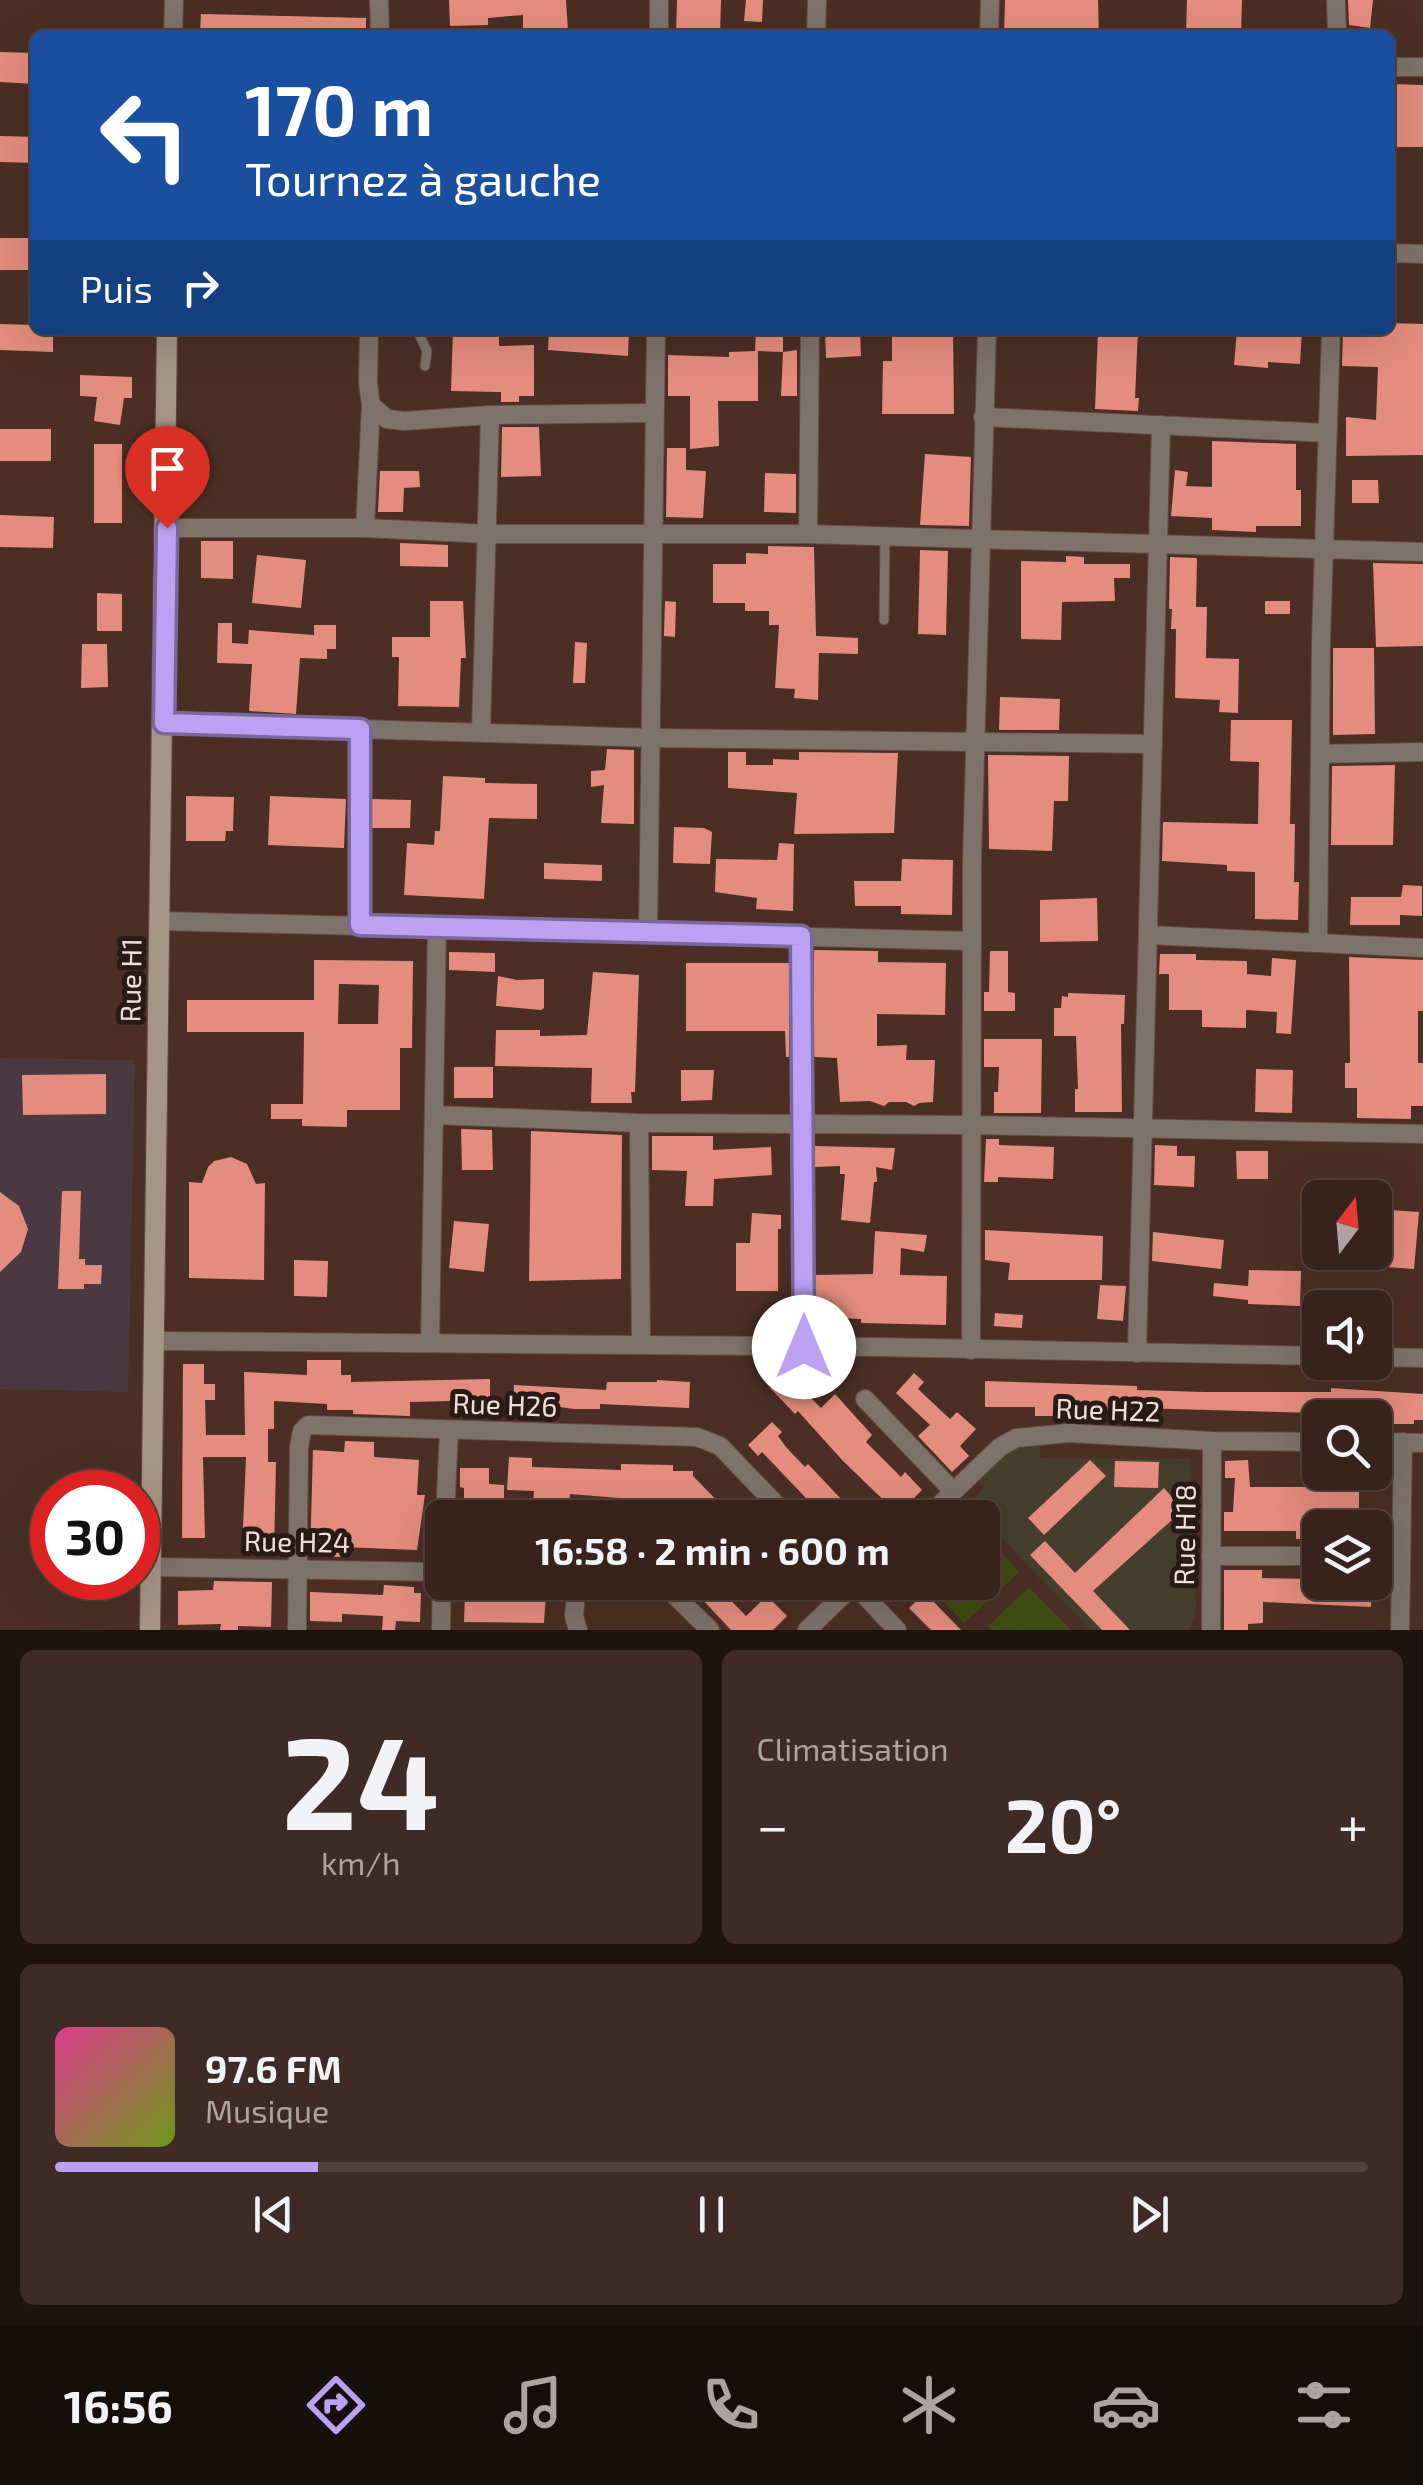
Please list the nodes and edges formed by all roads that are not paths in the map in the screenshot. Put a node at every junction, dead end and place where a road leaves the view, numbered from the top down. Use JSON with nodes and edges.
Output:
{"nodes":[{"id":1,"x":174,"y":0,"type":"edge"},
{"id":2,"x":379,"y":0,"type":"edge"},
{"id":3,"x":659,"y":0,"type":"edge"},
{"id":4,"x":817,"y":0,"type":"edge"},
{"id":5,"x":990,"y":0,"type":"edge"},
{"id":6,"x":1336,"y":0,"type":"edge"},
{"id":7,"x":173,"y":30,"type":"edge"},
{"id":8,"x":380,"y":30,"type":"edge"},
{"id":9,"x":660,"y":30,"type":"edge"},
{"id":10,"x":816,"y":30,"type":"edge"},
{"id":11,"x":990,"y":30,"type":"edge"},
{"id":12,"x":1336,"y":30,"type":"edge"},
{"id":13,"x":1395,"y":67,"type":"edge"},
{"id":14,"x":1423,"y":67,"type":"edge"},
{"id":15,"x":1395,"y":253,"type":"edge"},
{"id":16,"x":1423,"y":254,"type":"edge"},
{"id":17,"x":167,"y":335,"type":"edge"},
{"id":18,"x":370,"y":335,"type":"edge"},
{"id":19,"x":419,"y":335,"type":"edge"},
{"id":20,"x":656,"y":335,"type":"edge"},
{"id":21,"x":810,"y":335,"type":"edge"},
{"id":22,"x":987,"y":335,"type":"edge"},
{"id":23,"x":1330,"y":335,"type":"edge"},
{"id":24,"x":426,"y":366,"type":"dead end"},
{"id":25,"x":372,"y":405,"type":"junction"},
{"id":26,"x":654,"y":413,"type":"junction"},
{"id":27,"x":490,"y":415,"type":"junction"},
{"id":28,"x":983,"y":417,"type":"junction"},
{"id":29,"x":1161,"y":425,"type":"junction"},
{"id":30,"x":1328,"y":433,"type":"junction"},
{"id":31,"x":167,"y":528,"type":"junction"},
{"id":32,"x":365,"y":528,"type":"junction"},
{"id":33,"x":488,"y":534,"type":"junction"},
{"id":34,"x":808,"y":534,"type":"junction"},
{"id":35,"x":654,"y":535,"type":"junction"},
{"id":36,"x":885,"y":537,"type":"junction"},
{"id":37,"x":980,"y":540,"type":"junction"},
{"id":38,"x":1158,"y":546,"type":"junction"},
{"id":39,"x":1324,"y":549,"type":"junction"},
{"id":40,"x":1423,"y":552,"type":"edge"},
{"id":41,"x":884,"y":620,"type":"dead end"},
{"id":42,"x":164,"y":723,"type":"junction"},
{"id":43,"x":360,"y":729,"type":"junction"},
{"id":44,"x":481,"y":732,"type":"junction"},
{"id":45,"x":652,"y":738,"type":"junction"},
{"id":46,"x":976,"y":742,"type":"junction"},
{"id":47,"x":1153,"y":744,"type":"junction"},
{"id":48,"x":1423,"y":752,"type":"edge"},
{"id":49,"x":1320,"y":754,"type":"junction"},
{"id":50,"x":158,"y":921,"type":"junction"},
{"id":51,"x":360,"y":925,"type":"junction"},
{"id":52,"x":436,"y":927,"type":"junction"},
{"id":53,"x":648,"y":932,"type":"junction"},
{"id":54,"x":1148,"y":935,"type":"junction"},
{"id":55,"x":801,"y":936,"type":"junction"},
{"id":56,"x":971,"y":941,"type":"junction"},
{"id":57,"x":1318,"y":943,"type":"junction"},
{"id":58,"x":1423,"y":948,"type":"edge"},
{"id":59,"x":435,"y":1116,"type":"junction"},
{"id":60,"x":639,"y":1123,"type":"junction"},
{"id":61,"x":973,"y":1125,"type":"junction"},
{"id":62,"x":804,"y":1126,"type":"junction"},
{"id":63,"x":1143,"y":1129,"type":"junction"},
{"id":64,"x":1423,"y":1134,"type":"edge"},
{"id":65,"x":154,"y":1341,"type":"junction"},
{"id":66,"x":430,"y":1343,"type":"junction"},
{"id":67,"x":641,"y":1346,"type":"junction"},
{"id":68,"x":804,"y":1347,"type":"junction"},
{"id":69,"x":971,"y":1350,"type":"junction"},
{"id":70,"x":1138,"y":1352,"type":"junction"},
{"id":71,"x":1302,"y":1356,"type":"edge"},
{"id":72,"x":1392,"y":1357,"type":"edge"},
{"id":73,"x":1423,"y":1358,"type":"edge"},
{"id":74,"x":865,"y":1399,"type":"dead end"},
{"id":75,"x":449,"y":1430,"type":"junction"},
{"id":76,"x":1212,"y":1441,"type":"junction"},
{"id":77,"x":1302,"y":1442,"type":"edge"},
{"id":78,"x":1392,"y":1442,"type":"edge"},
{"id":79,"x":1403,"y":1442,"type":"junction"},
{"id":80,"x":1423,"y":1443,"type":"edge"},
{"id":81,"x":152,"y":1470,"type":"edge"},
{"id":82,"x":953,"y":1491,"type":"junction"},
{"id":83,"x":446,"y":1500,"type":"edge"},
{"id":84,"x":772,"y":1500,"type":"edge"},
{"id":85,"x":944,"y":1500,"type":"edge"},
{"id":86,"x":1210,"y":1556,"type":"junction"},
{"id":87,"x":1302,"y":1556,"type":"edge"},
{"id":88,"x":1392,"y":1556,"type":"edge"},
{"id":89,"x":1401,"y":1556,"type":"junction"},
{"id":90,"x":160,"y":1566,"type":"edge"},
{"id":91,"x":298,"y":1569,"type":"junction"},
{"id":92,"x":425,"y":1572,"type":"edge"},
{"id":93,"x":150,"y":1600,"type":"edge"},
{"id":94,"x":442,"y":1600,"type":"edge"},
{"id":95,"x":575,"y":1600,"type":"edge"},
{"id":96,"x":679,"y":1600,"type":"edge"},
{"id":97,"x":837,"y":1600,"type":"edge"},
{"id":98,"x":870,"y":1600,"type":"edge"},
{"id":99,"x":150,"y":1630,"type":"edge"},
{"id":100,"x":297,"y":1630,"type":"edge"},
{"id":101,"x":441,"y":1630,"type":"edge"},
{"id":102,"x":578,"y":1630,"type":"edge"},
{"id":103,"x":710,"y":1630,"type":"edge"},
{"id":104,"x":807,"y":1630,"type":"edge"},
{"id":105,"x":897,"y":1630,"type":"edge"},
{"id":106,"x":1210,"y":1630,"type":"edge"},
{"id":107,"x":1400,"y":1630,"type":"edge"}],
"edges":[{"from":1,"to":7,"type":"street"},
{"from":2,"to":8,"type":"street"},
{"from":3,"to":9,"type":"street"},
{"from":4,"to":10,"type":"street"},
{"from":5,"to":11,"type":"street"},
{"from":6,"to":12,"type":"street"},
{"from":13,"to":14,"type":"street"},
{"from":15,"to":16,"type":"street"},
{"from":17,"to":31,"type":"street","name":"Rue H1"},
{"from":18,"to":25,"type":"street"},
{"from":19,"to":24,"type":"lane"},
{"from":20,"to":26,"type":"street"},
{"from":21,"to":34,"type":"street"},
{"from":22,"to":28,"type":"street"},
{"from":23,"to":30,"type":"street"},
{"from":25,"to":27,"type":"street"},
{"from":25,"to":32,"type":"street"},
{"from":26,"to":27,"type":"street"},
{"from":26,"to":35,"type":"street"},
{"from":27,"to":33,"type":"street"},
{"from":28,"to":29,"type":"street"},
{"from":28,"to":37,"type":"street"},
{"from":29,"to":30,"type":"street"},
{"from":29,"to":38,"type":"street"},
{"from":30,"to":39,"type":"street"},
{"from":31,"to":32,"type":"street"},
{"from":31,"to":42,"type":"street","name":"Rue H1"},
{"from":32,"to":33,"type":"street"},
{"from":33,"to":35,"type":"street"},
{"from":33,"to":44,"type":"street"},
{"from":34,"to":35,"type":"street"},
{"from":34,"to":36,"type":"street"},
{"from":35,"to":45,"type":"street"},
{"from":36,"to":37,"type":"street"},
{"from":36,"to":41,"type":"lane"},
{"from":37,"to":38,"type":"street"},
{"from":37,"to":46,"type":"street"},
{"from":38,"to":39,"type":"street"},
{"from":38,"to":47,"type":"street"},
{"from":39,"to":40,"type":"street"},
{"from":39,"to":49,"type":"street"},
{"from":42,"to":43,"type":"street"},
{"from":42,"to":50,"type":"street","name":"Rue H1"},
{"from":43,"to":44,"type":"street"},
{"from":43,"to":51,"type":"street"},
{"from":44,"to":45,"type":"street"},
{"from":45,"to":46,"type":"street"},
{"from":45,"to":53,"type":"street"},
{"from":46,"to":47,"type":"street"},
{"from":46,"to":56,"type":"street"},
{"from":47,"to":54,"type":"street"},
{"from":48,"to":49,"type":"street"},
{"from":49,"to":57,"type":"street"},
{"from":50,"to":51,"type":"street"},
{"from":50,"to":65,"type":"street","name":"Rue H1"},
{"from":51,"to":52,"type":"street"},
{"from":52,"to":53,"type":"street"},
{"from":52,"to":59,"type":"street"},
{"from":53,"to":55,"type":"street"},
{"from":54,"to":57,"type":"street"},
{"from":54,"to":63,"type":"street"},
{"from":55,"to":56,"type":"street"},
{"from":55,"to":62,"type":"street"},
{"from":56,"to":61,"type":"street"},
{"from":57,"to":58,"type":"street"},
{"from":59,"to":60,"type":"street"},
{"from":59,"to":66,"type":"street"},
{"from":60,"to":62,"type":"street"},
{"from":60,"to":67,"type":"street"},
{"from":61,"to":62,"type":"street"},
{"from":61,"to":63,"type":"street"},
{"from":61,"to":69,"type":"street"},
{"from":62,"to":68,"type":"street"},
{"from":63,"to":64,"type":"street"},
{"from":63,"to":70,"type":"street"},
{"from":65,"to":66,"type":"street"},
{"from":65,"to":81,"type":"street","name":"Rue H1"},
{"from":66,"to":67,"type":"street"},
{"from":67,"to":68,"type":"street"},
{"from":68,"to":69,"type":"street"},
{"from":69,"to":70,"type":"street"},
{"from":70,"to":71,"type":"street"},
{"from":72,"to":73,"type":"street"},
{"from":74,"to":82,"type":"street"},
{"from":75,"to":83,"type":"street"},
{"from":75,"to":84,"type":"street","name":"Rue H26"},
{"from":75,"to":91,"type":"street","name":"Rue H26"},
{"from":76,"to":77,"type":"street","name":"Rue H22"},
{"from":76,"to":82,"type":"street","name":"Rue H22"},
{"from":76,"to":86,"type":"street","name":"Rue H18"},
{"from":78,"to":79,"type":"street"},
{"from":79,"to":80,"type":"street"},
{"from":79,"to":89,"type":"street"},
{"from":82,"to":85,"type":"street","name":"Rue H22"},
{"from":86,"to":87,"type":"street"},
{"from":86,"to":106,"type":"street","name":"Rue H18"},
{"from":88,"to":89,"type":"street"},
{"from":89,"to":107,"type":"street"},
{"from":90,"to":91,"type":"street","name":"Rue H24"},
{"from":91,"to":92,"type":"street","name":"Rue H24"},
{"from":91,"to":100,"type":"street"},
{"from":93,"to":99,"type":"street","name":"Rue H1"},
{"from":94,"to":101,"type":"street"},
{"from":95,"to":102,"type":"street"},
{"from":96,"to":103,"type":"street"},
{"from":97,"to":104,"type":"street"},
{"from":98,"to":105,"type":"street"}]}
